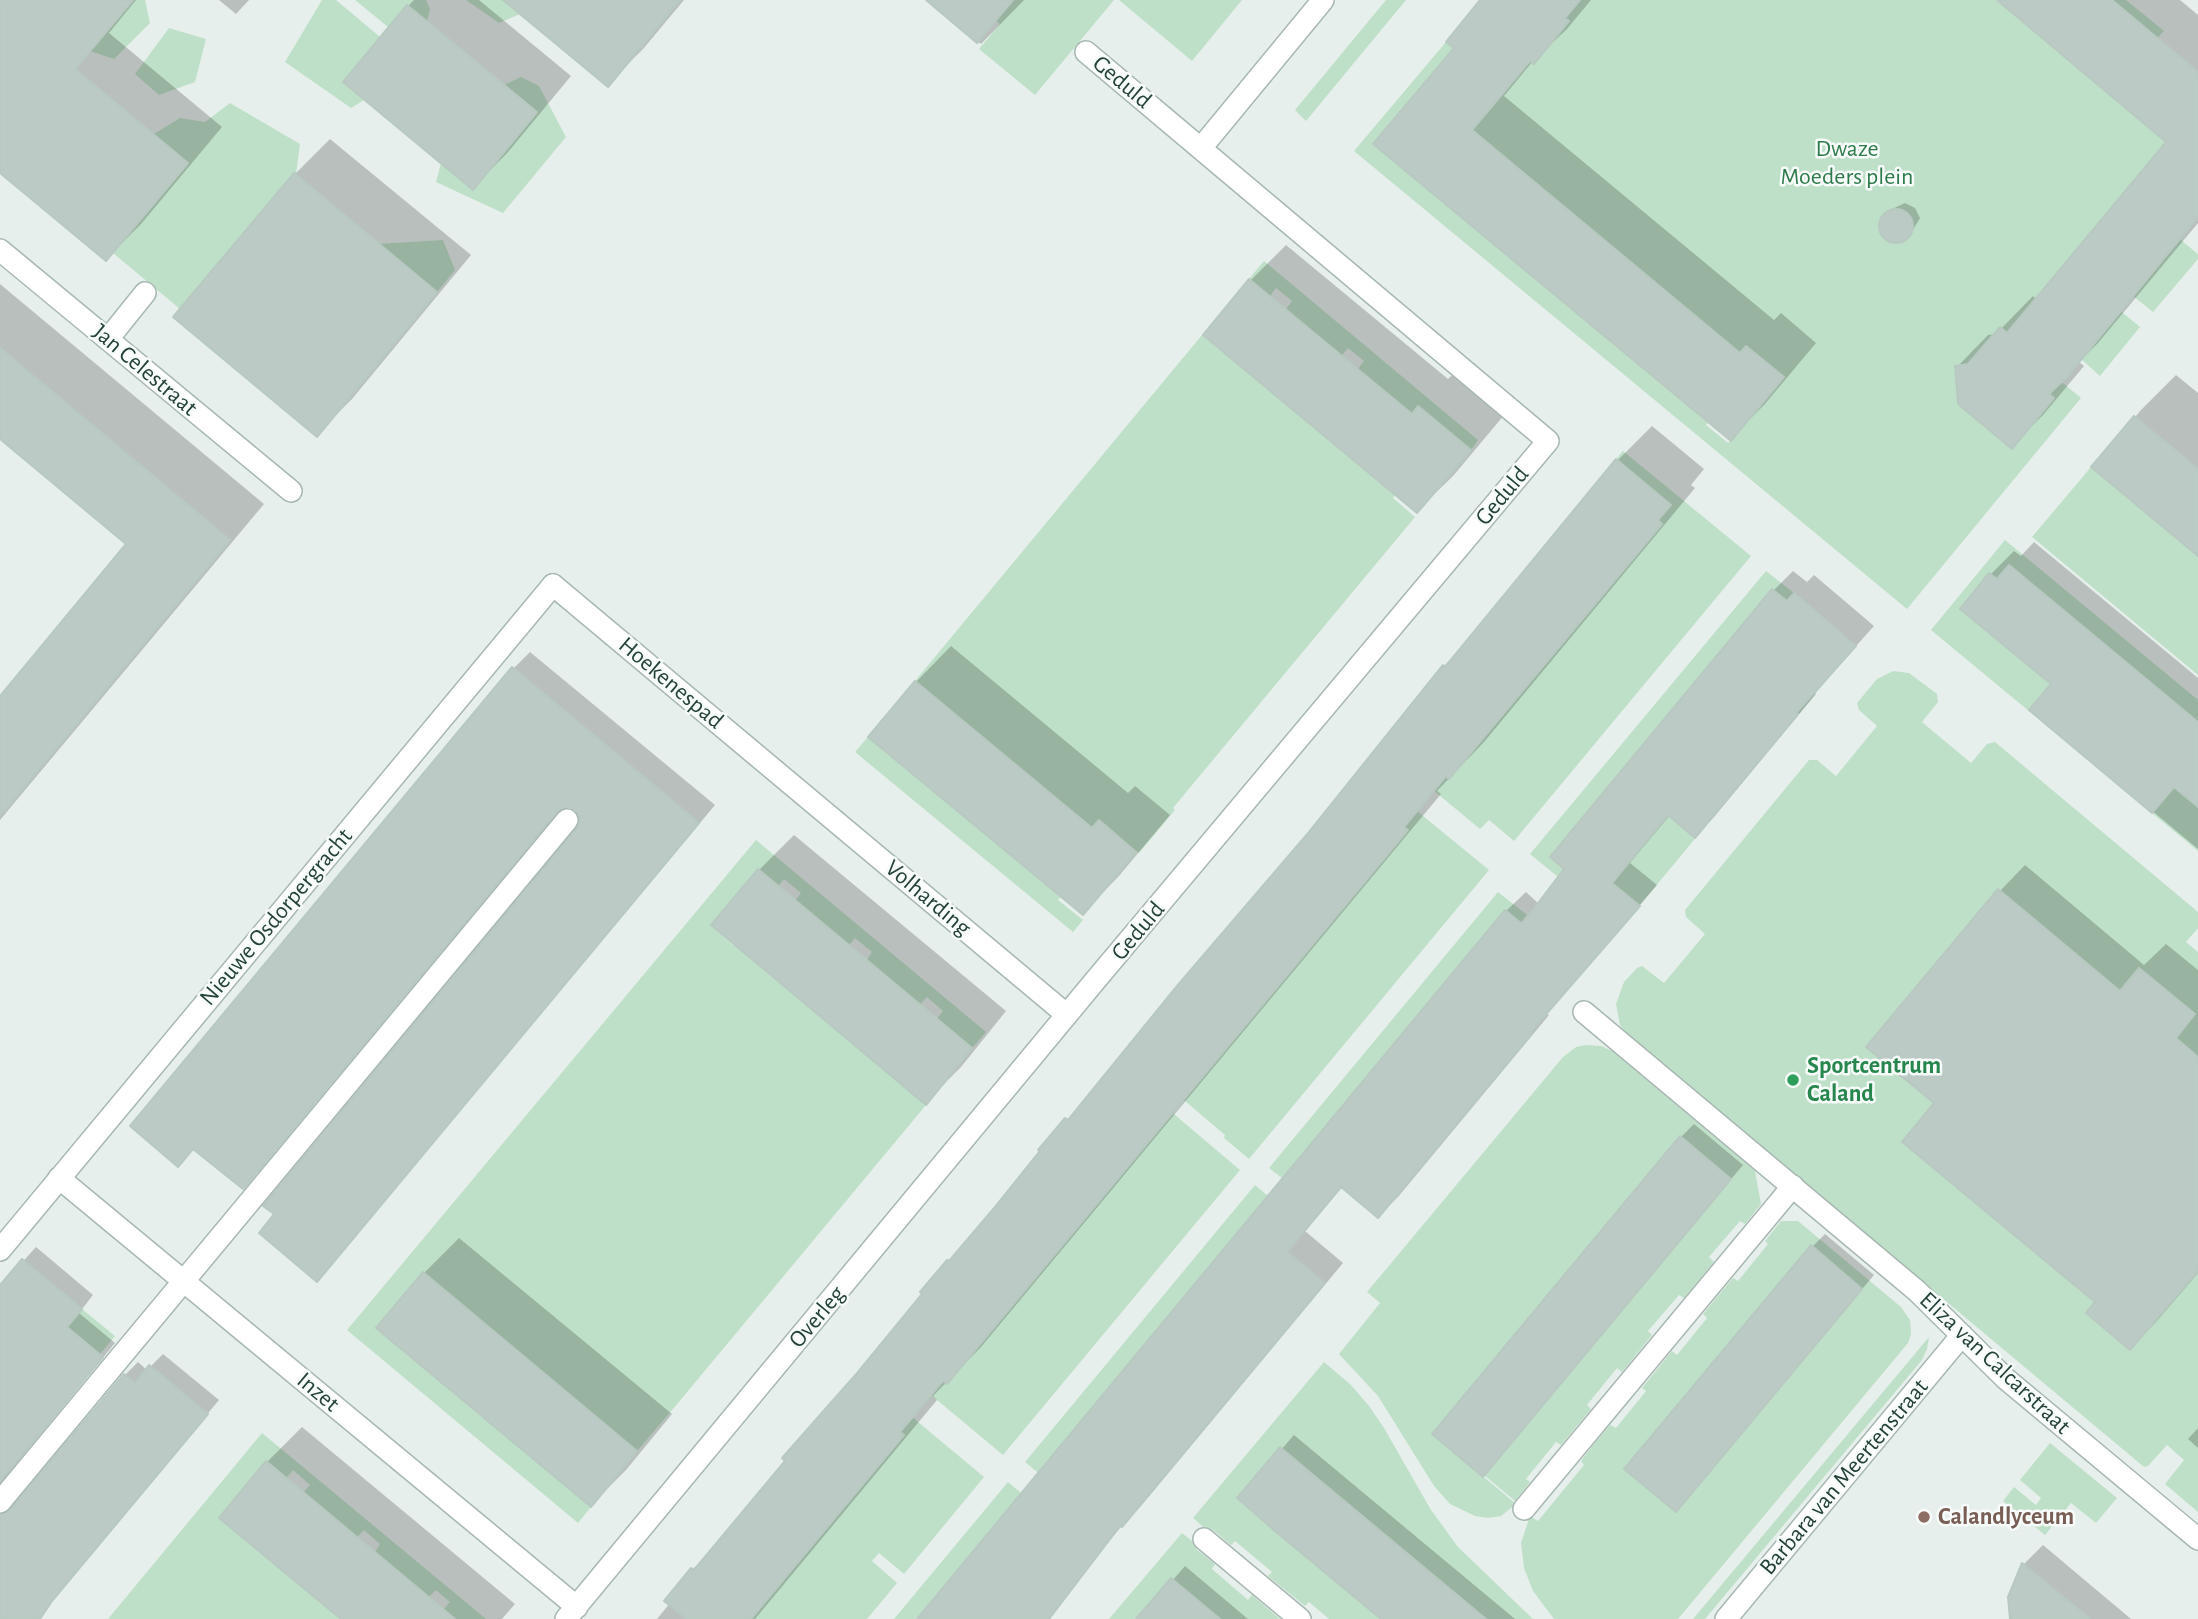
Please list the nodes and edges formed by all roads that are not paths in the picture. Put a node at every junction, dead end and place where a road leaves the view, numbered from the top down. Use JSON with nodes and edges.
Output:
{"nodes":[{"id":1,"x":1324,"y":0,"type":"edge"},
{"id":2,"x":1086,"y":52,"type":"dead end"},
{"id":3,"x":1200,"y":148,"type":"junction"},
{"id":4,"x":0,"y":250,"type":"edge"},
{"id":5,"x":145,"y":293,"type":"dead end"},
{"id":6,"x":108,"y":339,"type":"junction"},
{"id":7,"x":290,"y":491,"type":"dead end"},
{"id":8,"x":553,"y":585,"type":"joint"},
{"id":9,"x":789,"y":781,"type":"joint"},
{"id":10,"x":568,"y":820,"type":"dead end"},
{"id":11,"x":1584,"y":1012,"type":"dead end"},
{"id":12,"x":1067,"y":1015,"type":"junction"},
{"id":13,"x":59,"y":1178,"type":"junction"},
{"id":14,"x":1793,"y":1186,"type":"junction"},
{"id":15,"x":0,"y":1250,"type":"edge"},
{"id":16,"x":183,"y":1280,"type":"junction"},
{"id":17,"x":1962,"y":1335,"type":"junction"},
{"id":18,"x":0,"y":1502,"type":"edge"},
{"id":19,"x":1524,"y":1509,"type":"dead end"},
{"id":20,"x":1203,"y":1539,"type":"dead end"},
{"id":21,"x":2198,"y":1539,"type":"edge"},
{"id":22,"x":571,"y":1613,"type":"edge"},
{"id":23,"x":1300,"y":1619,"type":"edge"},
{"id":24,"x":1726,"y":1619,"type":"edge"}],
"edges":[{"from":1,"to":3,"type":"street"},
{"from":2,"to":3,"type":"street","name":"Geduld"},
{"from":3,"to":12,"type":"street","name":"Geduld"},
{"from":4,"to":6,"type":"street","name":"Jan Celestraat"},
{"from":5,"to":6,"type":"street"},
{"from":6,"to":7,"type":"street","name":"Jan Celestraat"},
{"from":8,"to":9,"type":"street","name":"Hoekenespad"},
{"from":8,"to":13,"type":"street","name":"Nieuwe Osdorpergracht"},
{"from":9,"to":12,"type":"street","name":"Volharding"},
{"from":10,"to":16,"type":"street"},
{"from":11,"to":14,"type":"street","name":"Eliza van Calcarstraat"},
{"from":12,"to":22,"type":"street","name":"Overleg"},
{"from":13,"to":15,"type":"street","name":"Nieuwe Osdorpergracht"},
{"from":13,"to":16,"type":"street","name":"Inzet"},
{"from":14,"to":17,"type":"street","name":"Eliza van Calcarstraat"},
{"from":14,"to":19,"type":"street"},
{"from":16,"to":18,"type":"street"},
{"from":16,"to":22,"type":"street","name":"Inzet"},
{"from":17,"to":21,"type":"street","name":"Eliza van Calcarstraat"},
{"from":17,"to":24,"type":"street","name":"Barbara van Meertenstraat"},
{"from":20,"to":23,"type":"street"}]}
